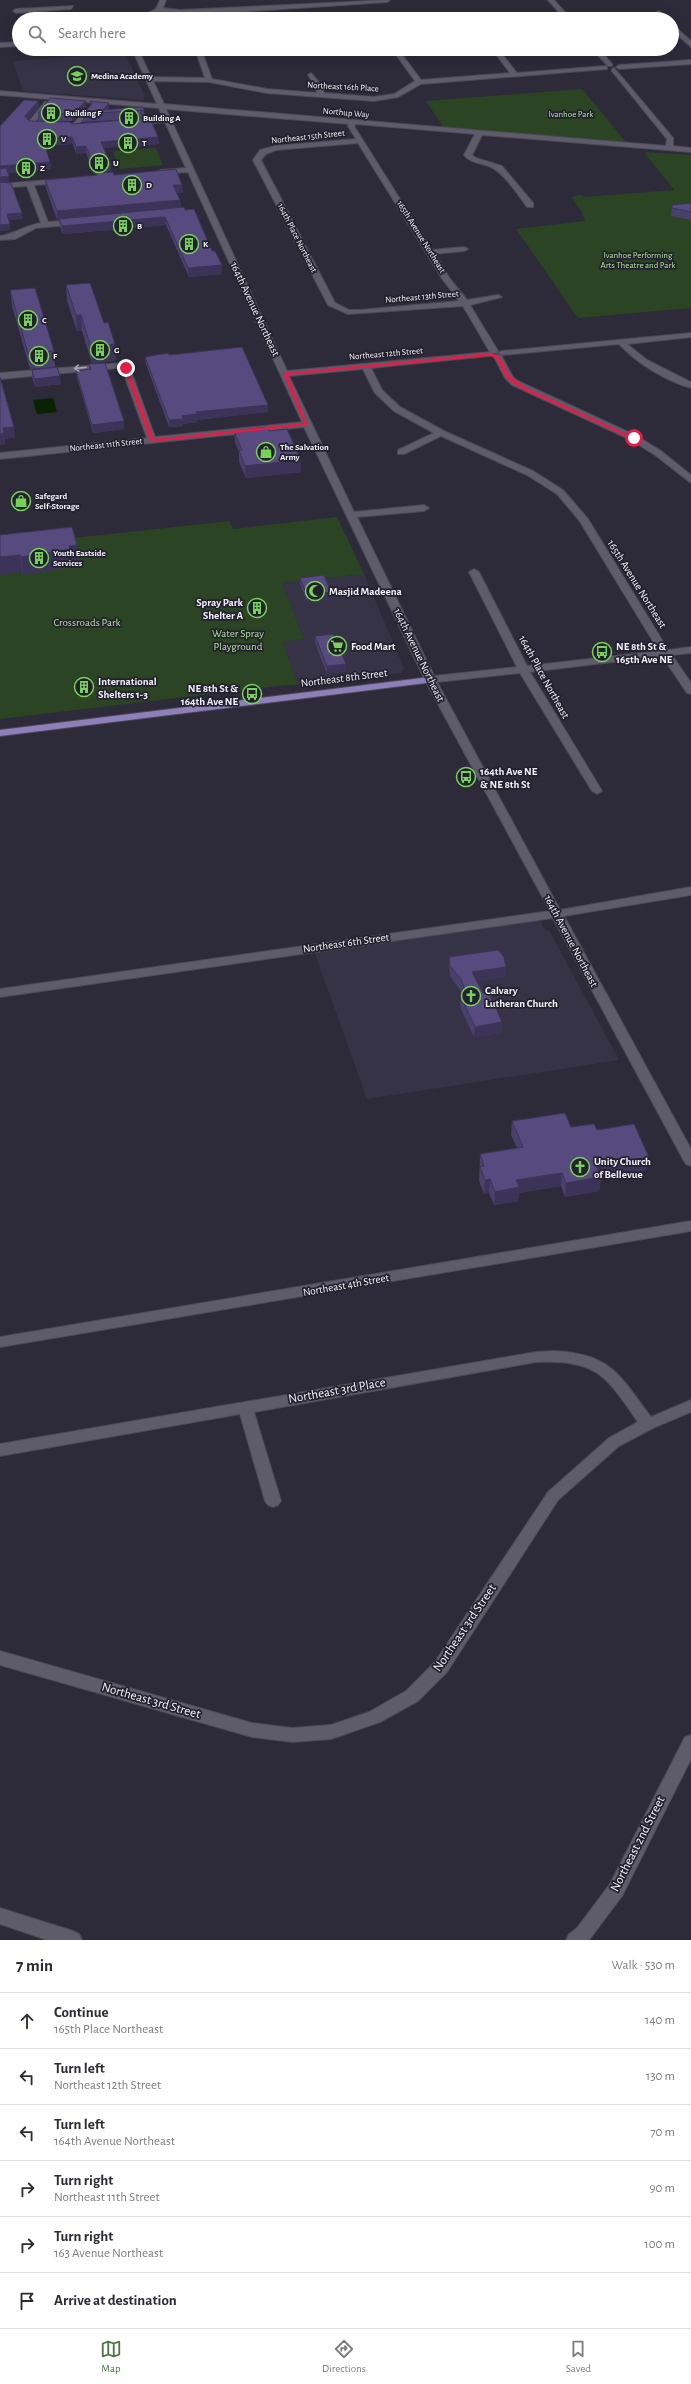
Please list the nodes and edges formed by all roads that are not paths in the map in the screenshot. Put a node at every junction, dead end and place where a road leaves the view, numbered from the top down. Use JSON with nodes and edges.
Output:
{"nodes":[{"id":1,"x":67,"y":0,"type":"edge"},
{"id":2,"x":163,"y":0,"type":"edge"},
{"id":3,"x":387,"y":0,"type":"edge"},
{"id":4,"x":551,"y":0,"type":"edge"},
{"id":5,"x":159,"y":10,"type":"junction"},
{"id":6,"x":16,"y":11,"type":"dead end"},
{"id":7,"x":155,"y":12,"type":"edge"},
{"id":8,"x":562,"y":12,"type":"edge"},
{"id":9,"x":679,"y":33,"type":"edge"},
{"id":10,"x":12,"y":44,"type":"edge"},
{"id":11,"x":691,"y":44,"type":"edge"},
{"id":12,"x":0,"y":45,"type":"edge"},
{"id":13,"x":138,"y":56,"type":"edge"},
{"id":14,"x":200,"y":56,"type":"edge"},
{"id":15,"x":400,"y":56,"type":"edge"},
{"id":16,"x":501,"y":56,"type":"edge"},
{"id":17,"x":601,"y":56,"type":"edge"},
{"id":18,"x":691,"y":62,"type":"edge"},
{"id":19,"x":612,"y":68,"type":"junction"},
{"id":20,"x":311,"y":75,"type":"dead end"},
{"id":21,"x":516,"y":75,"type":"junction"},
{"id":22,"x":149,"y":79,"type":"junction"},
{"id":23,"x":209,"y":80,"type":"junction"},
{"id":24,"x":419,"y":82,"type":"junction"},
{"id":25,"x":0,"y":94,"type":"edge"},
{"id":26,"x":321,"y":95,"type":"junction"},
{"id":27,"x":52,"y":98,"type":"junction"},
{"id":28,"x":162,"y":107,"type":"junction"},
{"id":29,"x":88,"y":111,"type":"edge"},
{"id":30,"x":169,"y":120,"type":"junction"},
{"id":31,"x":354,"y":122,"type":"junction"},
{"id":32,"x":128,"y":123,"type":"edge"},
{"id":33,"x":34,"y":125,"type":"edge"},
{"id":34,"x":86,"y":126,"type":"edge"},
{"id":35,"x":479,"y":132,"type":"junction"},
{"id":36,"x":361,"y":141,"type":"junction"},
{"id":37,"x":669,"y":148,"type":"junction"},
{"id":38,"x":691,"y":150,"type":"edge"},
{"id":39,"x":259,"y":155,"type":"joint"},
{"id":40,"x":191,"y":170,"type":"junction"},
{"id":41,"x":153,"y":173,"type":"edge"},
{"id":42,"x":71,"y":180,"type":"edge"},
{"id":43,"x":30,"y":184,"type":"junction"},
{"id":44,"x":0,"y":186,"type":"edge"},
{"id":45,"x":530,"y":205,"type":"dead end"},
{"id":46,"x":84,"y":221,"type":"edge"},
{"id":47,"x":45,"y":224,"type":"junction"},
{"id":48,"x":0,"y":238,"type":"edge"},
{"id":49,"x":464,"y":249,"type":"dead end"},
{"id":50,"x":430,"y":252,"type":"junction"},
{"id":51,"x":498,"y":297,"type":"dead end"},
{"id":52,"x":465,"y":303,"type":"junction"},
{"id":53,"x":348,"y":312,"type":"joint"},
{"id":54,"x":691,"y":335,"type":"edge"},
{"id":55,"x":620,"y":341,"type":"junction"},
{"id":56,"x":495,"y":354,"type":"junction"},
{"id":57,"x":366,"y":366,"type":"junction"},
{"id":58,"x":285,"y":374,"type":"junction"},
{"id":59,"x":0,"y":376,"type":"edge"},
{"id":60,"x":691,"y":385,"type":"edge"},
{"id":61,"x":307,"y":424,"type":"junction"},
{"id":62,"x":440,"y":433,"type":"junction"},
{"id":63,"x":152,"y":440,"type":"junction"},
{"id":64,"x":401,"y":452,"type":"dead end"},
{"id":65,"x":0,"y":456,"type":"edge"},
{"id":66,"x":691,"y":480,"type":"edge"},
{"id":67,"x":424,"y":508,"type":"dead end"},
{"id":68,"x":350,"y":515,"type":"junction"},
{"id":69,"x":474,"y":572,"type":"dead end"},
{"id":70,"x":691,"y":650,"type":"edge"},
{"id":71,"x":665,"y":653,"type":"junction"},
{"id":72,"x":524,"y":669,"type":"junction"},
{"id":73,"x":430,"y":680,"type":"junction"},
{"id":74,"x":691,"y":691,"type":"edge"},
{"id":75,"x":0,"y":733,"type":"edge"},
{"id":76,"x":597,"y":791,"type":"dead end"},
{"id":77,"x":691,"y":891,"type":"edge"},
{"id":78,"x":556,"y":913,"type":"junction"},
{"id":79,"x":0,"y":993,"type":"edge"},
{"id":80,"x":691,"y":1161,"type":"edge"},
{"id":81,"x":691,"y":1226,"type":"edge"},
{"id":82,"x":0,"y":1342,"type":"edge"},
{"id":83,"x":691,"y":1406,"type":"edge"},
{"id":84,"x":245,"y":1407,"type":"junction"},
{"id":85,"x":648,"y":1424,"type":"junction"},
{"id":86,"x":0,"y":1450,"type":"edge"},
{"id":87,"x":273,"y":1501,"type":"dead end"},
{"id":88,"x":0,"y":1658,"type":"edge"},
{"id":89,"x":691,"y":1742,"type":"edge"},
{"id":90,"x":0,"y":1916,"type":"edge"},
{"id":91,"x":73,"y":1940,"type":"edge"},
{"id":92,"x":575,"y":1940,"type":"edge"}],
"edges":[{"from":1,"to":6,"type":"street"},
{"from":2,"to":5,"type":"street"},
{"from":3,"to":5,"type":"street"},
{"from":4,"to":8,"type":"street"},
{"from":5,"to":7,"type":"street"},
{"from":9,"to":11,"type":"street"},
{"from":10,"to":12,"type":"street"},
{"from":13,"to":22,"type":"street","name":"164th Avenue Northeast"},
{"from":14,"to":23,"type":"street"},
{"from":15,"to":24,"type":"street"},
{"from":16,"to":21,"type":"street"},
{"from":17,"to":19,"type":"street"},
{"from":18,"to":19,"type":"street"},
{"from":19,"to":21,"type":"street"},
{"from":19,"to":37,"type":"street"},
{"from":20,"to":26,"type":"street"},
{"from":21,"to":24,"type":"street"},
{"from":22,"to":23,"type":"street","name":"Northeast 16th Place"},
{"from":22,"to":28,"type":"street","name":"164th Avenue Northeast"},
{"from":23,"to":26,"type":"street","name":"Northeast 16th Place"},
{"from":24,"to":26,"type":"street","name":"Northeast 16th Place"},
{"from":25,"to":27,"type":"street","name":"Northup Way"},
{"from":27,"to":28,"type":"street","name":"Northup Way"},
{"from":27,"to":33,"type":"street"},
{"from":28,"to":30,"type":"street","name":"164th Avenue Northeast"},
{"from":28,"to":31,"type":"street","name":"Northup Way"},
{"from":29,"to":34,"type":"street"},
{"from":30,"to":32,"type":"street"},
{"from":30,"to":40,"type":"street","name":"164th Avenue Northeast"},
{"from":31,"to":35,"type":"street","name":"Northup Way"},
{"from":31,"to":36,"type":"street","name":"165th Avenue Northeast"},
{"from":35,"to":37,"type":"street","name":"Northup Way"},
{"from":35,"to":45,"type":"street"},
{"from":36,"to":39,"type":"street","name":"Northeast 15th Street"},
{"from":36,"to":50,"type":"street","name":"165th Avenue Northeast"},
{"from":37,"to":38,"type":"street","name":"Northup Way"},
{"from":39,"to":53,"type":"street","name":"164th Place Northeast"},
{"from":40,"to":41,"type":"street"},
{"from":40,"to":58,"type":"street","name":"164th Avenue Northeast"},
{"from":42,"to":43,"type":"street"},
{"from":43,"to":44,"type":"street"},
{"from":43,"to":47,"type":"street"},
{"from":46,"to":47,"type":"street"},
{"from":47,"to":48,"type":"street"},
{"from":49,"to":50,"type":"street"},
{"from":50,"to":52,"type":"street","name":"165th Avenue Northeast"},
{"from":51,"to":52,"type":"street","name":"Northeast 13th Street"},
{"from":52,"to":53,"type":"street","name":"Northeast 13th Street"},
{"from":52,"to":56,"type":"street","name":"165th Avenue Northeast"},
{"from":54,"to":55,"type":"street","name":"Northeast 12th Street"},
{"from":55,"to":56,"type":"street","name":"Northeast 12th Street"},
{"from":55,"to":60,"type":"street"},
{"from":56,"to":57,"type":"street","name":"Northeast 12th Street"},
{"from":56,"to":66,"type":"street","name":"165th Avenue Northeast"},
{"from":57,"to":58,"type":"street","name":"Northeast 12th Street"},
{"from":57,"to":62,"type":"street"},
{"from":58,"to":61,"type":"street","name":"164th Avenue Northeast"},
{"from":63,"to":59,"type":"street","one_way":true},
{"from":61,"to":63,"type":"street","name":"Northeast 11th Street"},
{"from":61,"to":68,"type":"street","name":"164th Avenue Northeast"},
{"from":62,"to":64,"type":"street"},
{"from":62,"to":71,"type":"street","name":"165th Avenue Northeast"},
{"from":63,"to":65,"type":"street","name":"Northeast 11th Street"},
{"from":67,"to":68,"type":"street"},
{"from":68,"to":73,"type":"street","name":"164th Avenue Northeast"},
{"from":69,"to":72,"type":"street","name":"164th Place Northeast"},
{"from":70,"to":71,"type":"street","name":"Northeast 8th Street"},
{"from":71,"to":72,"type":"street","name":"Northeast 8th Street"},
{"from":71,"to":74,"type":"street","name":"165th Avenue Northeast"},
{"from":72,"to":73,"type":"street","name":"Northeast 8th Street"},
{"from":72,"to":76,"type":"street","name":"164th Place Northeast"},
{"from":73,"to":75,"type":"main road","name":"Northeast 8th Street"},
{"from":73,"to":78,"type":"street","name":"164th Avenue Northeast"},
{"from":77,"to":78,"type":"street","name":"Northeast 6th Street"},
{"from":78,"to":79,"type":"street","name":"Northeast 6th Street"},
{"from":78,"to":80,"type":"street","name":"164th Avenue Northeast"},
{"from":81,"to":82,"type":"street","name":"Northeast 4th Street"},
{"from":83,"to":85,"type":"street","name":"Northeast 3rd Street"},
{"from":84,"to":85,"type":"street","name":"Northeast 3rd Place"},
{"from":84,"to":86,"type":"street","name":"Northeast 3rd Place"},
{"from":84,"to":87,"type":"street"},
{"from":85,"to":88,"type":"street","name":"Northeast 3rd Street"},
{"from":89,"to":92,"type":"street","name":"Northeast 2nd Street"},
{"from":90,"to":91,"type":"street"}]}
